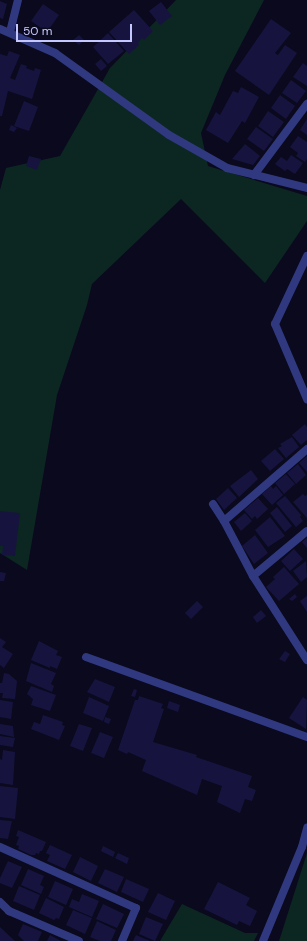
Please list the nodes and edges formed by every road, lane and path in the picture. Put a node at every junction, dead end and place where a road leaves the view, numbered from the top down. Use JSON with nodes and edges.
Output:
{"nodes":[{"id":1,"x":18,"y":0,"type":"edge"},
{"id":2,"x":0,"y":29,"type":"edge"},
{"id":3,"x":10,"y":32,"type":"junction"},
{"id":4,"x":307,"y":104,"type":"edge"},
{"id":5,"x":254,"y":175,"type":"junction"},
{"id":6,"x":307,"y":188,"type":"edge"},
{"id":7,"x":307,"y":256,"type":"edge"},
{"id":8,"x":307,"y":399,"type":"edge"},
{"id":9,"x":307,"y":449,"type":"edge"},
{"id":10,"x":213,"y":504,"type":"dead end"},
{"id":11,"x":224,"y":521,"type":"junction"},
{"id":12,"x":307,"y":531,"type":"edge"},
{"id":13,"x":253,"y":576,"type":"junction"},
{"id":14,"x":86,"y":657,"type":"dead end"},
{"id":15,"x":307,"y":660,"type":"edge"},
{"id":16,"x":307,"y":737,"type":"edge"},
{"id":17,"x":307,"y":828,"type":"edge"},
{"id":18,"x":0,"y":847,"type":"edge"},
{"id":19,"x":0,"y":902,"type":"edge"},
{"id":20,"x":79,"y":941,"type":"edge"},
{"id":21,"x":122,"y":941,"type":"edge"},
{"id":22,"x":262,"y":941,"type":"edge"}],
"edges":[{"from":1,"to":3,"type":"street"},
{"from":2,"to":3,"type":"street"},
{"from":3,"to":5,"type":"street"},
{"from":4,"to":5,"type":"street"},
{"from":5,"to":6,"type":"street"},
{"from":7,"to":8,"type":"street"},
{"from":9,"to":11,"type":"street"},
{"from":10,"to":11,"type":"street"},
{"from":11,"to":13,"type":"street"},
{"from":12,"to":13,"type":"street"},
{"from":13,"to":15,"type":"street"},
{"from":14,"to":16,"type":"street"},
{"from":17,"to":22,"type":"street"},
{"from":18,"to":21,"type":"street"},
{"from":19,"to":20,"type":"street"}]}
